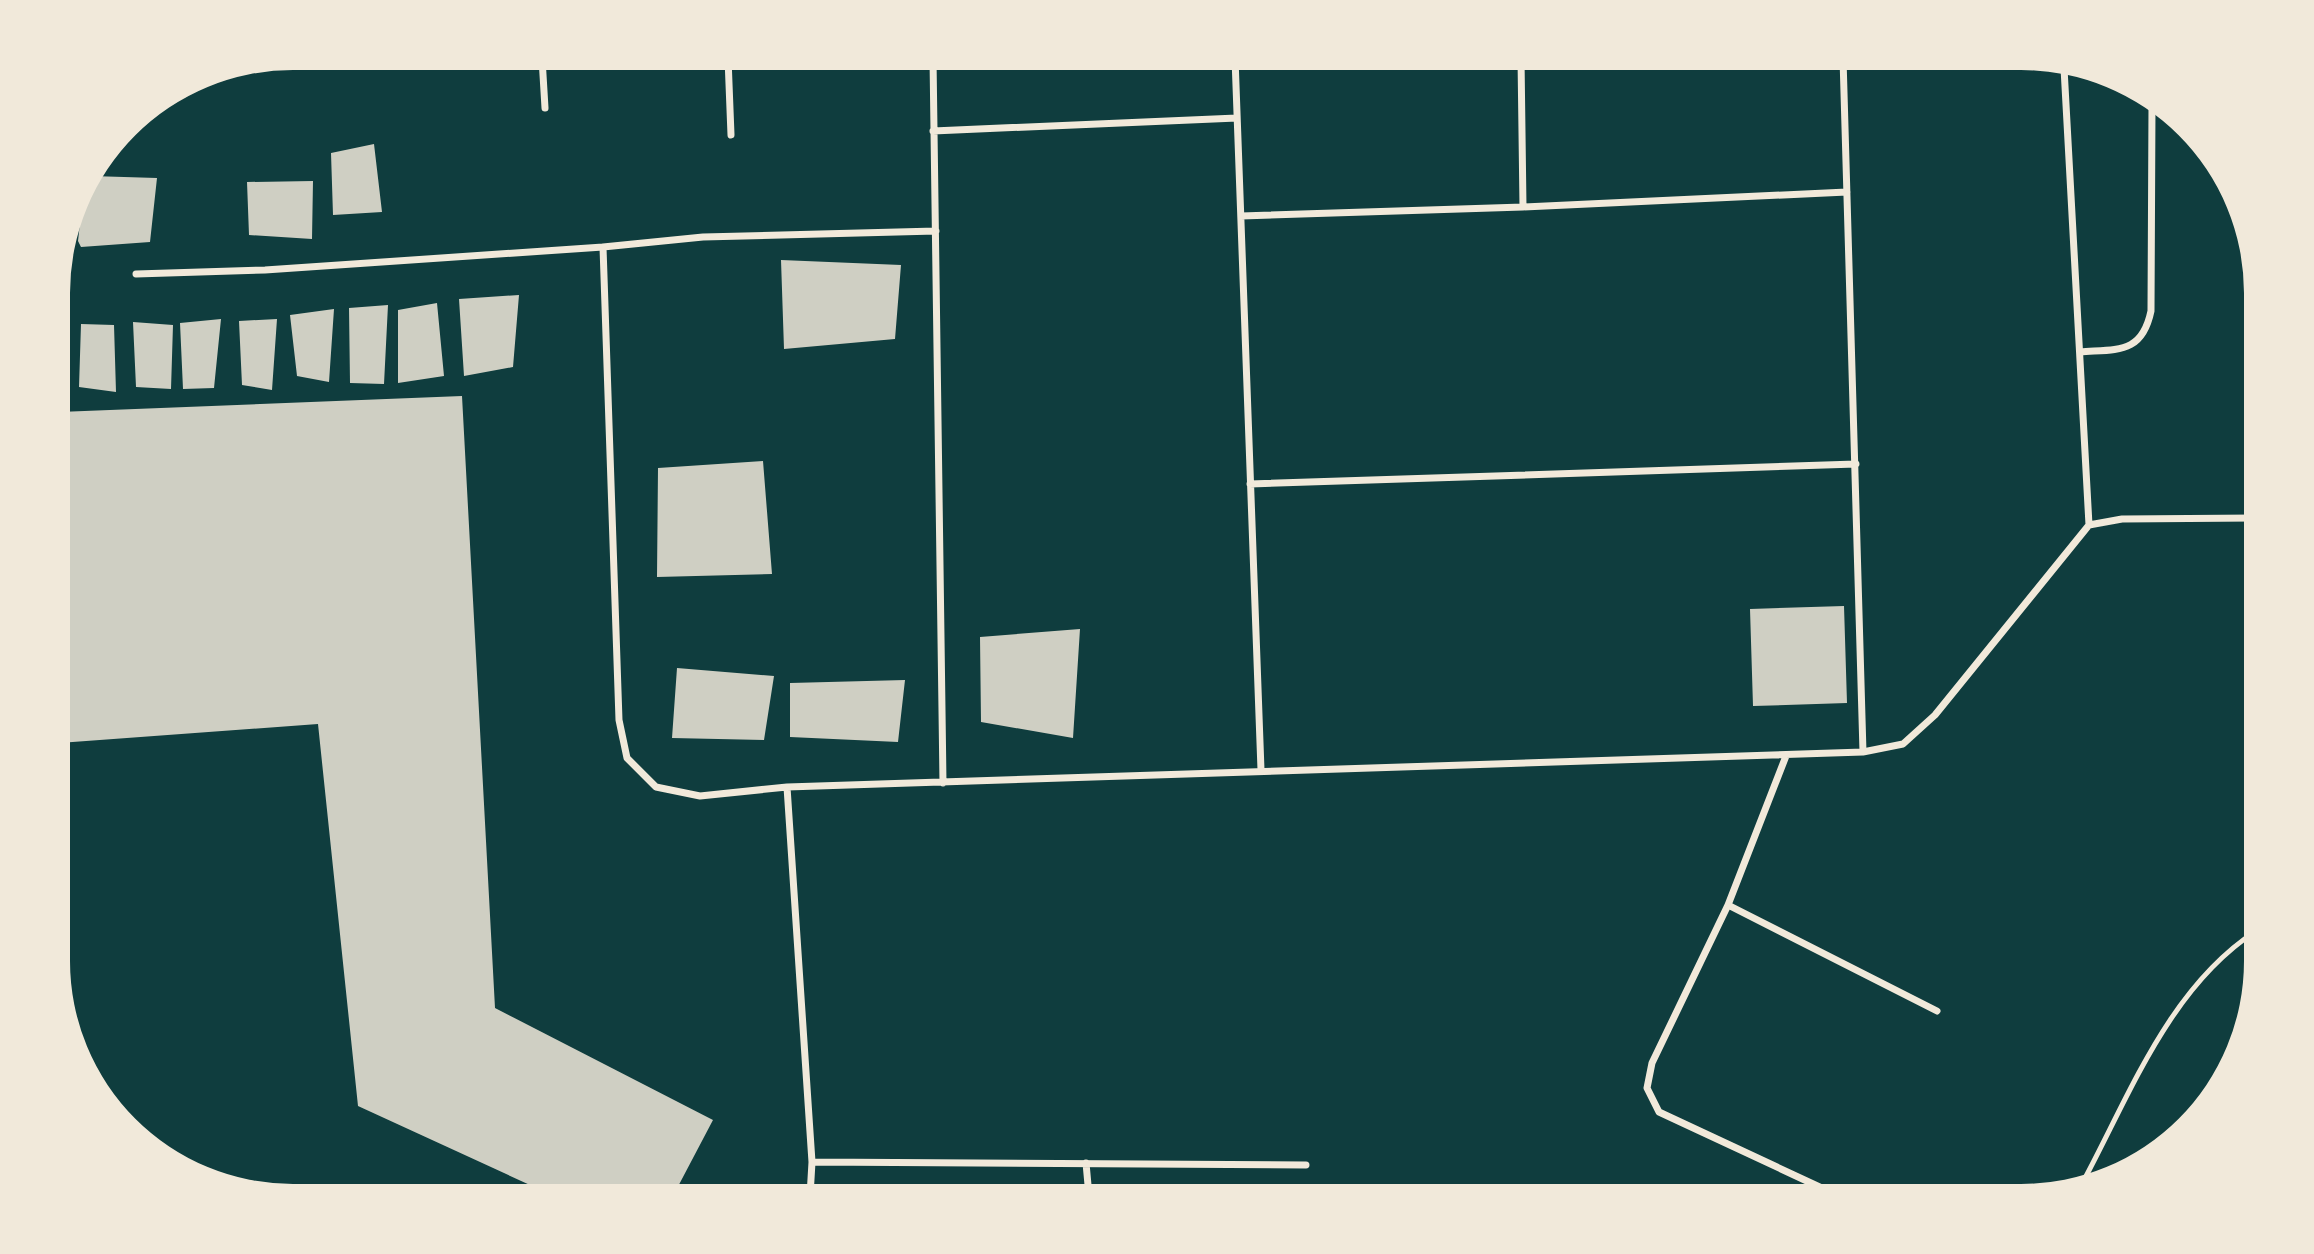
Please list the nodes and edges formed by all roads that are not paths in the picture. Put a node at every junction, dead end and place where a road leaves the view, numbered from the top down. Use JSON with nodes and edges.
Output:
{"nodes":[{"id":1,"x":543,"y":70,"type":"edge"},
{"id":2,"x":728,"y":70,"type":"edge"},
{"id":3,"x":933,"y":70,"type":"edge"},
{"id":4,"x":1235,"y":70,"type":"edge"},
{"id":5,"x":1521,"y":70,"type":"edge"},
{"id":6,"x":1843,"y":70,"type":"edge"},
{"id":7,"x":2064,"y":75,"type":"edge"},
{"id":8,"x":545,"y":108,"type":"dead end"},
{"id":9,"x":2152,"y":113,"type":"edge"},
{"id":10,"x":1237,"y":118,"type":"junction"},
{"id":11,"x":933,"y":131,"type":"junction"},
{"id":12,"x":731,"y":135,"type":"dead end"},
{"id":13,"x":1847,"y":192,"type":"junction"},
{"id":14,"x":1523,"y":207,"type":"junction"},
{"id":15,"x":1241,"y":216,"type":"junction"},
{"id":16,"x":936,"y":231,"type":"junction"},
{"id":17,"x":603,"y":247,"type":"junction"},
{"id":18,"x":136,"y":274,"type":"dead end"},
{"id":19,"x":2080,"y":352,"type":"junction"},
{"id":20,"x":1856,"y":464,"type":"junction"},
{"id":21,"x":1250,"y":484,"type":"junction"},
{"id":22,"x":2244,"y":518,"type":"edge"},
{"id":23,"x":2089,"y":525,"type":"junction"},
{"id":24,"x":1863,"y":752,"type":"junction"},
{"id":25,"x":1786,"y":756,"type":"junction"},
{"id":26,"x":1261,"y":770,"type":"junction"},
{"id":27,"x":943,"y":783,"type":"junction"},
{"id":28,"x":787,"y":787,"type":"junction"},
{"id":29,"x":1728,"y":905,"type":"junction"},
{"id":30,"x":2244,"y":941,"type":"edge"},
{"id":31,"x":1937,"y":1011,"type":"dead end"},
{"id":32,"x":812,"y":1162,"type":"junction"},
{"id":33,"x":1086,"y":1163,"type":"junction"},
{"id":34,"x":1306,"y":1165,"type":"dead end"},
{"id":35,"x":2087,"y":1174,"type":"edge"},
{"id":36,"x":811,"y":1184,"type":"edge"},
{"id":37,"x":1088,"y":1184,"type":"edge"},
{"id":38,"x":1813,"y":1184,"type":"edge"}],
"edges":[{"from":1,"to":8,"type":"street"},
{"from":2,"to":12,"type":"street"},
{"from":3,"to":11,"type":"street"},
{"from":4,"to":10,"type":"street"},
{"from":5,"to":14,"type":"street"},
{"from":6,"to":13,"type":"street"},
{"from":7,"to":19,"type":"street"},
{"from":9,"to":19,"type":"street"},
{"from":10,"to":11,"type":"street"},
{"from":10,"to":15,"type":"street"},
{"from":11,"to":16,"type":"street"},
{"from":13,"to":14,"type":"street"},
{"from":13,"to":20,"type":"street"},
{"from":14,"to":15,"type":"street"},
{"from":15,"to":21,"type":"street"},
{"from":16,"to":17,"type":"street"},
{"from":16,"to":27,"type":"street"},
{"from":17,"to":18,"type":"street"},
{"from":17,"to":28,"type":"street"},
{"from":19,"to":23,"type":"street"},
{"from":20,"to":21,"type":"street"},
{"from":20,"to":24,"type":"street"},
{"from":21,"to":26,"type":"street"},
{"from":22,"to":23,"type":"street"},
{"from":23,"to":24,"type":"street"},
{"from":24,"to":25,"type":"street"},
{"from":25,"to":26,"type":"street"},
{"from":25,"to":29,"type":"street"},
{"from":26,"to":27,"type":"street"},
{"from":27,"to":28,"type":"street"},
{"from":28,"to":32,"type":"street"},
{"from":29,"to":31,"type":"street"},
{"from":29,"to":38,"type":"street"},
{"from":30,"to":35,"type":"lane"},
{"from":32,"to":33,"type":"street"},
{"from":32,"to":36,"type":"street"},
{"from":33,"to":34,"type":"street"},
{"from":33,"to":37,"type":"street"}]}
